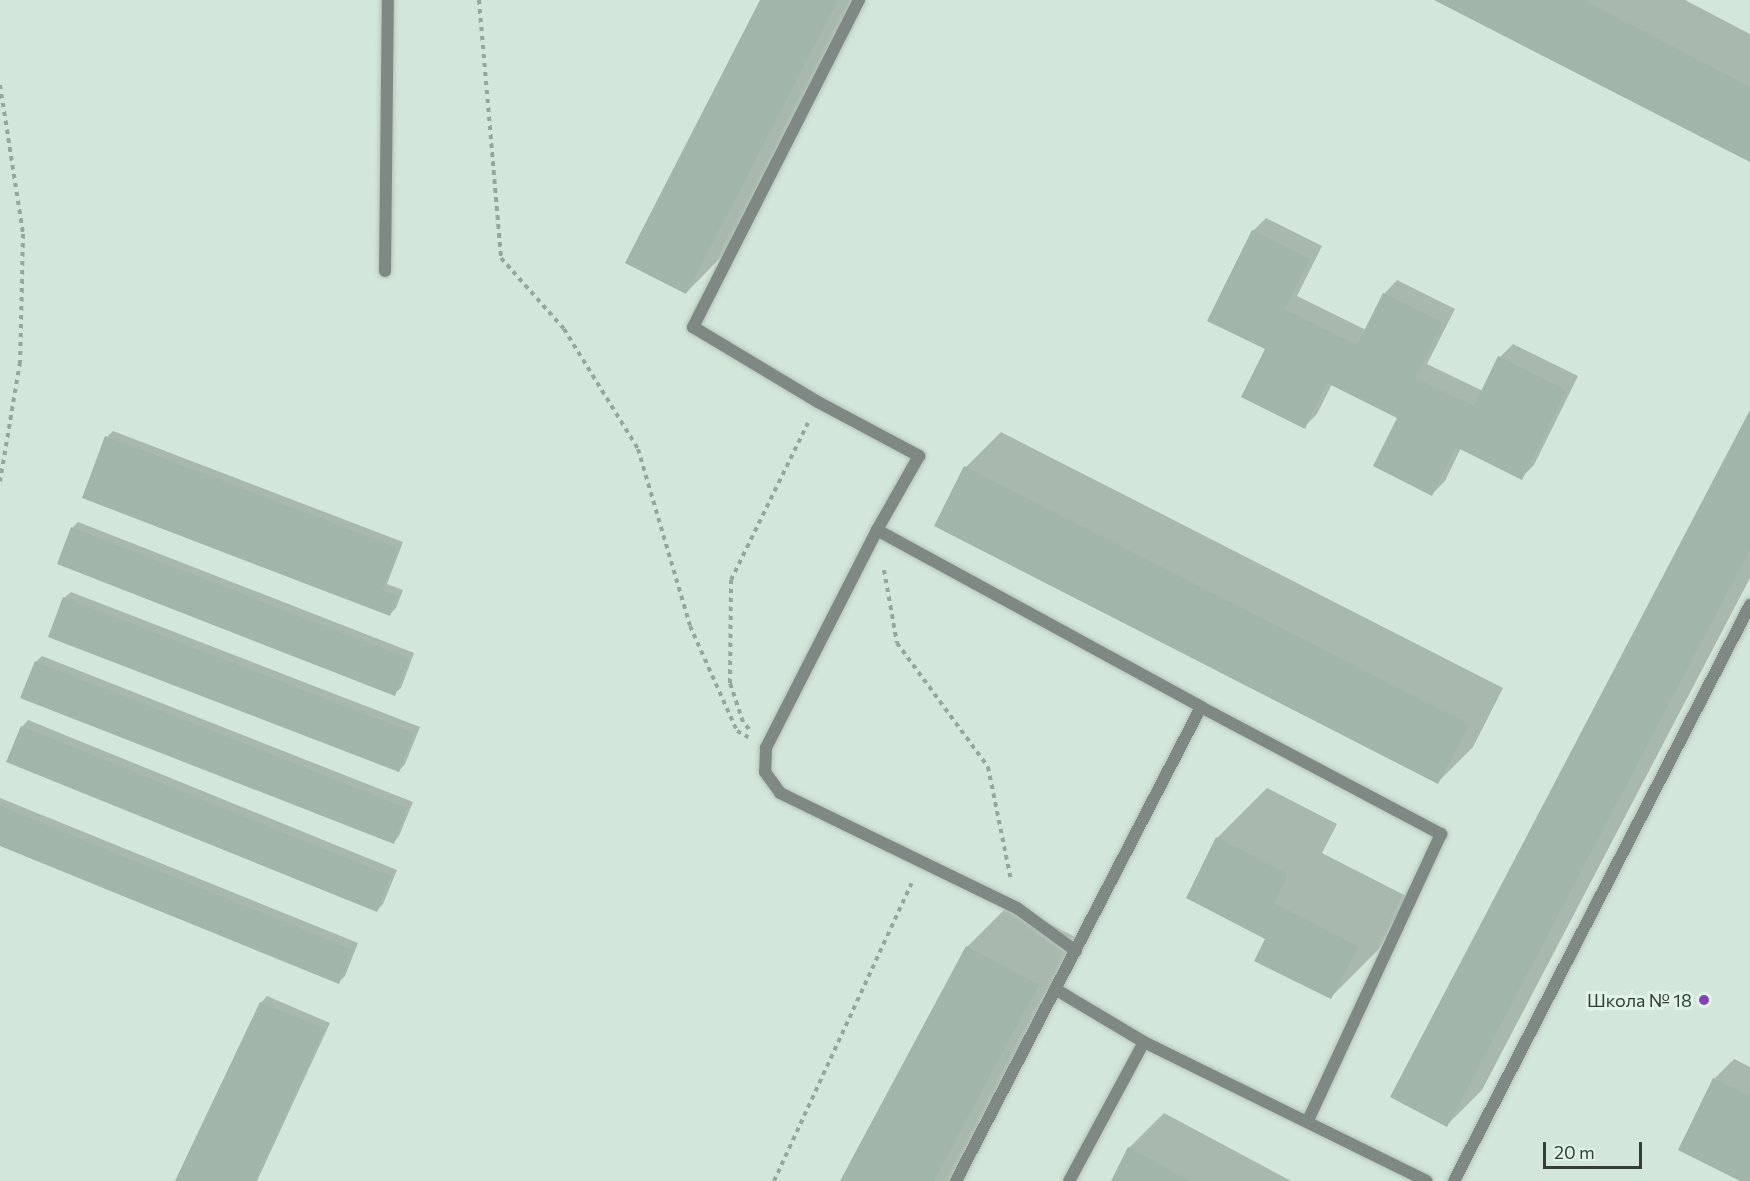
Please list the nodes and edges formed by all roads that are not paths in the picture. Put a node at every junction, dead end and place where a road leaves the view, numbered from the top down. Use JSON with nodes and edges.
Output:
{"nodes":[{"id":1,"x":388,"y":0,"type":"edge"},
{"id":2,"x":860,"y":0,"type":"edge"},
{"id":3,"x":385,"y":271,"type":"dead end"},
{"id":4,"x":877,"y":530,"type":"junction"},
{"id":5,"x":1750,"y":605,"type":"edge"},
{"id":6,"x":1202,"y":707,"type":"junction"},
{"id":7,"x":1076,"y":951,"type":"junction"},
{"id":8,"x":1055,"y":989,"type":"junction"},
{"id":9,"x":1144,"y":1042,"type":"junction"},
{"id":10,"x":1308,"y":1121,"type":"junction"},
{"id":11,"x":956,"y":1181,"type":"edge"},
{"id":12,"x":1069,"y":1181,"type":"edge"},
{"id":13,"x":1427,"y":1181,"type":"edge"},
{"id":14,"x":1454,"y":1181,"type":"edge"}],
"edges":[{"from":1,"to":3,"type":"street"},
{"from":2,"to":4,"type":"street"},
{"from":4,"to":6,"type":"street"},
{"from":4,"to":7,"type":"street"},
{"from":5,"to":14,"type":"street"},
{"from":6,"to":7,"type":"street"},
{"from":6,"to":10,"type":"street"},
{"from":7,"to":8,"type":"street"},
{"from":8,"to":9,"type":"street"},
{"from":8,"to":11,"type":"street"},
{"from":9,"to":10,"type":"street"},
{"from":9,"to":12,"type":"street"},
{"from":10,"to":13,"type":"street"}]}
